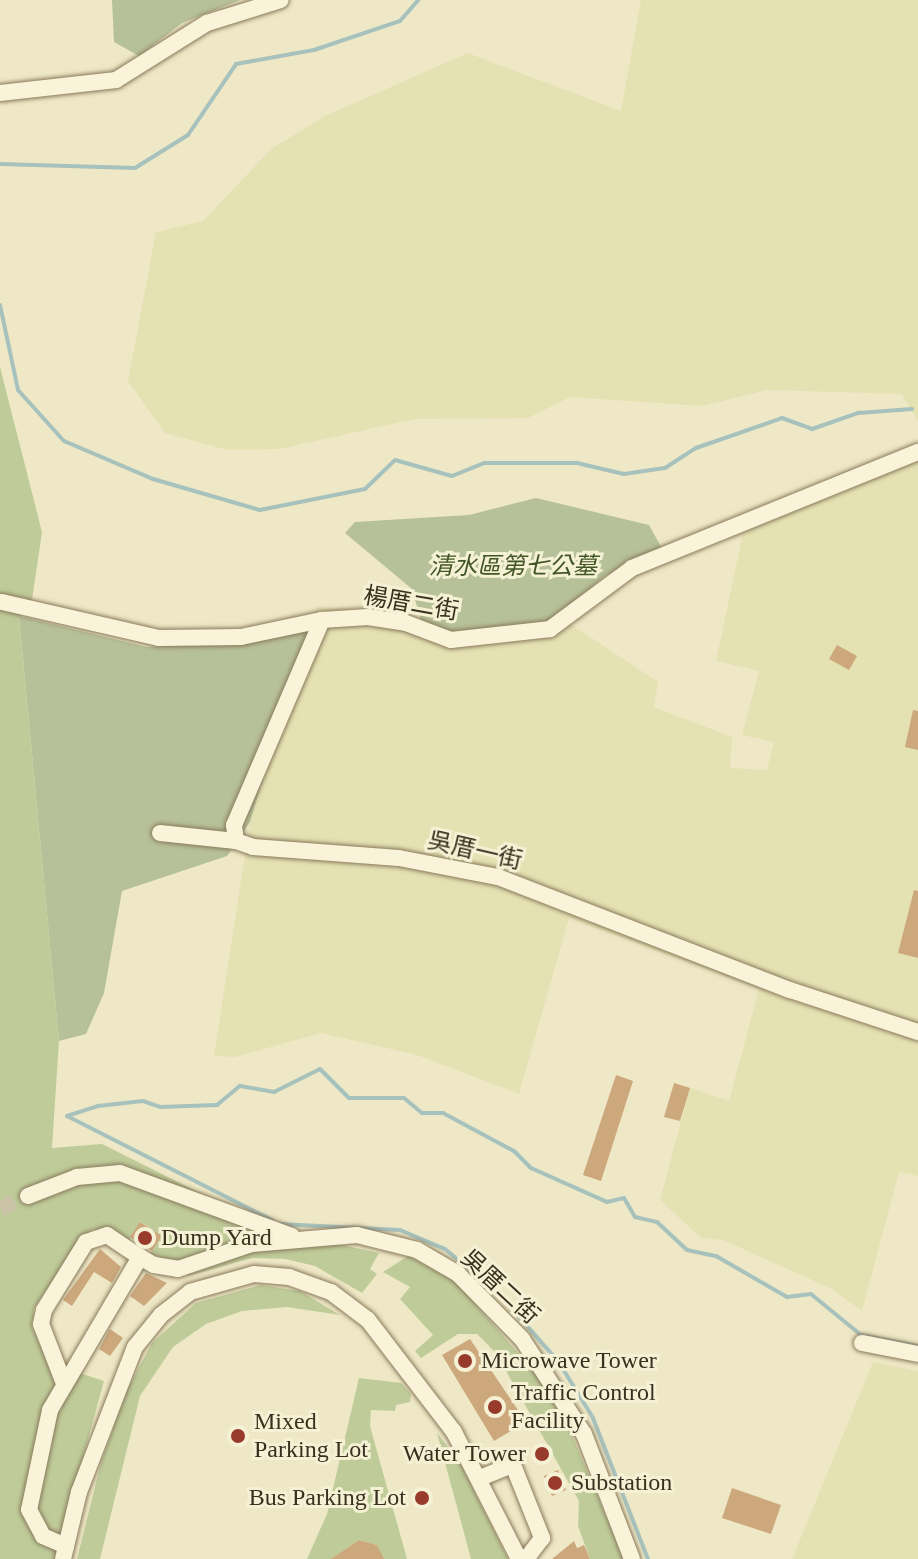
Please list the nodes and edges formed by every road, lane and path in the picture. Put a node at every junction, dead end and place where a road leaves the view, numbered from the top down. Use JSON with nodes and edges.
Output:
{"nodes":[{"id":1,"x":281,"y":0,"type":"edge"},
{"id":2,"x":0,"y":93,"type":"edge"},
{"id":3,"x":918,"y":452,"type":"edge"},
{"id":4,"x":2,"y":602,"type":"edge"},
{"id":5,"x":322,"y":620,"type":"junction"},
{"id":6,"x":160,"y":833,"type":"dead end"},
{"id":7,"x":236,"y":841,"type":"junction"},
{"id":8,"x":918,"y":1032,"type":"edge"},
{"id":9,"x":28,"y":1196,"type":"tunnel mouth"},
{"id":10,"x":302,"y":1238,"type":"junction"},
{"id":11,"x":140,"y":1257,"type":"junction"},
{"id":12,"x":862,"y":1343,"type":"dead end"},
{"id":13,"x":918,"y":1354,"type":"edge"},
{"id":14,"x":63,"y":1381,"type":"junction"},
{"id":15,"x":480,"y":1478,"type":"junction"},
{"id":16,"x":64,"y":1553,"type":"edge"},
{"id":17,"x":519,"y":1559,"type":"edge"},
{"id":18,"x":526,"y":1559,"type":"edge"},
{"id":19,"x":632,"y":1559,"type":"edge"}],
"edges":[{"from":1,"to":2,"type":"street"},
{"from":3,"to":5,"type":"street","name":"楊厝二街"},
{"from":4,"to":5,"type":"street","name":"楊厝二街"},
{"from":5,"to":7,"type":"street"},
{"from":6,"to":7,"type":"street","name":"吳厝一街"},
{"from":7,"to":8,"type":"street","name":"吳厝一街"},
{"from":9,"to":10,"type":"street"},
{"from":10,"to":11,"type":"street"},
{"from":10,"to":19,"type":"street","name":"吳厝二街"},
{"from":11,"to":14,"type":"street"},
{"from":11,"to":14,"type":"street"},
{"from":12,"to":13,"type":"street"},
{"from":14,"to":16,"type":"street"},
{"from":15,"to":16,"type":"street"},
{"from":15,"to":17,"type":"street"},
{"from":15,"to":18,"type":"street"}]}
